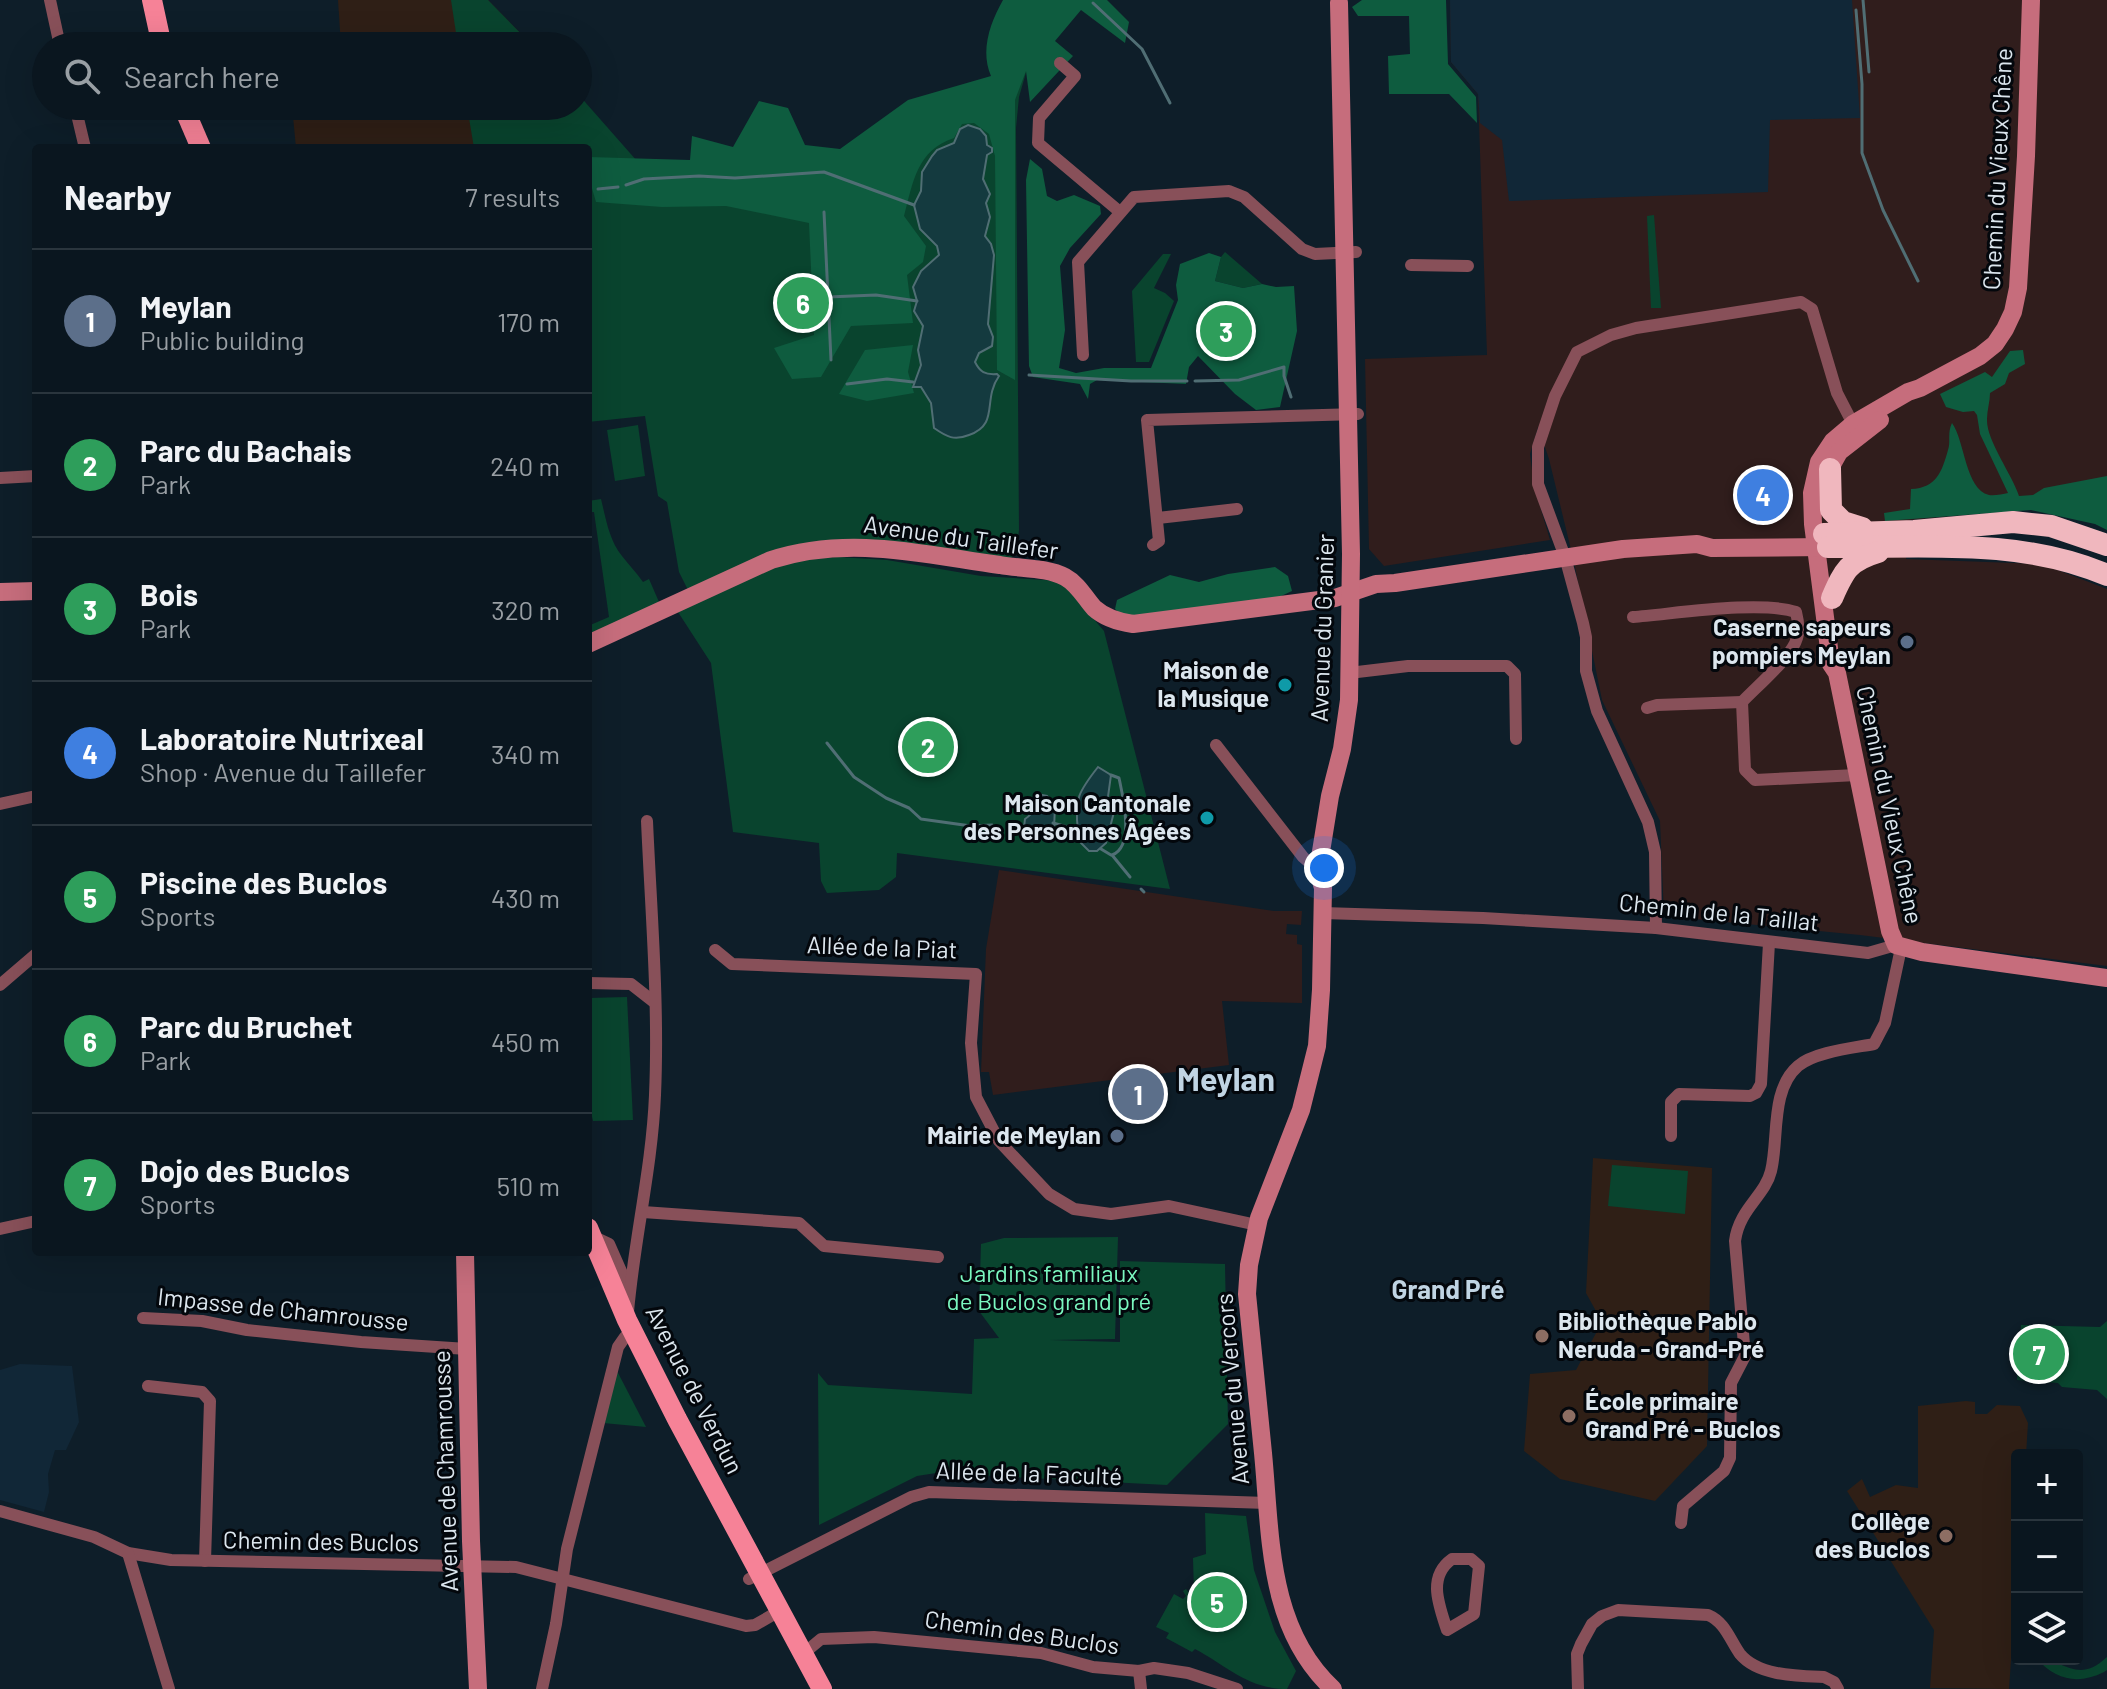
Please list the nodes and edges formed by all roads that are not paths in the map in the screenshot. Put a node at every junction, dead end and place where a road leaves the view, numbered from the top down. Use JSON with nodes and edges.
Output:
{"nodes":[{"id":1,"x":50,"y":0,"type":"edge"},
{"id":2,"x":152,"y":0,"type":"edge"},
{"id":3,"x":2031,"y":0,"type":"edge"},
{"id":4,"x":1341,"y":1,"type":"edge"},
{"id":5,"x":57,"y":32,"type":"edge"},
{"id":6,"x":159,"y":32,"type":"edge"},
{"id":7,"x":1060,"y":63,"type":"dead end"},
{"id":8,"x":78,"y":120,"type":"edge"},
{"id":9,"x":189,"y":120,"type":"edge"},
{"id":10,"x":84,"y":144,"type":"edge"},
{"id":11,"x":199,"y":144,"type":"edge"},
{"id":12,"x":1120,"y":212,"type":"junction"},
{"id":13,"x":1351,"y":253,"type":"junction"},
{"id":14,"x":1411,"y":265,"type":"dead end"},
{"id":15,"x":1468,"y":266,"type":"dead end"},
{"id":16,"x":1083,"y":355,"type":"dead end"},
{"id":17,"x":1920,"y":388,"type":"junction"},
{"id":18,"x":1352,"y":414,"type":"junction"},
{"id":19,"x":1853,"y":424,"type":"junction"},
{"id":20,"x":1830,"y":469,"type":"junction"},
{"id":21,"x":32,"y":476,"type":"edge"},
{"id":22,"x":0,"y":478,"type":"edge"},
{"id":23,"x":1237,"y":509,"type":"dead end"},
{"id":24,"x":1158,"y":518,"type":"junction"},
{"id":25,"x":1885,"y":540,"type":"junction"},
{"id":26,"x":1820,"y":541,"type":"junction"},
{"id":27,"x":1153,"y":545,"type":"dead end"},
{"id":28,"x":2107,"y":545,"type":"edge"},
{"id":29,"x":1565,"y":557,"type":"junction"},
{"id":30,"x":2107,"y":575,"type":"edge"},
{"id":31,"x":1356,"y":590,"type":"junction"},
{"id":32,"x":32,"y":591,"type":"edge"},
{"id":33,"x":0,"y":592,"type":"edge"},
{"id":34,"x":1832,"y":598,"type":"junction"},
{"id":35,"x":1633,"y":617,"type":"dead end"},
{"id":36,"x":592,"y":642,"type":"edge"},
{"id":37,"x":1356,"y":672,"type":"junction"},
{"id":38,"x":1837,"y":673,"type":"junction"},
{"id":39,"x":1742,"y":702,"type":"junction"},
{"id":40,"x":1647,"y":708,"type":"dead end"},
{"id":41,"x":1516,"y":739,"type":"dead end"},
{"id":42,"x":1216,"y":745,"type":"dead end"},
{"id":43,"x":1857,"y":775,"type":"junction"},
{"id":44,"x":32,"y":797,"type":"edge"},
{"id":45,"x":0,"y":804,"type":"edge"},
{"id":46,"x":647,"y":821,"type":"dead end"},
{"id":47,"x":1324,"y":877,"type":"junction"},
{"id":48,"x":1323,"y":913,"type":"junction"},
{"id":49,"x":1656,"y":928,"type":"junction"},
{"id":50,"x":1769,"y":943,"type":"junction"},
{"id":51,"x":1899,"y":947,"type":"junction"},
{"id":52,"x":715,"y":950,"type":"dead end"},
{"id":53,"x":32,"y":957,"type":"edge"},
{"id":54,"x":2107,"y":978,"type":"edge"},
{"id":55,"x":592,"y":983,"type":"edge"},
{"id":56,"x":0,"y":985,"type":"edge"},
{"id":57,"x":654,"y":1002,"type":"junction"},
{"id":58,"x":1671,"y":1136,"type":"dead end"},
{"id":59,"x":643,"y":1212,"type":"junction"},
{"id":60,"x":32,"y":1222,"type":"edge"},
{"id":61,"x":1257,"y":1225,"type":"junction"},
{"id":62,"x":0,"y":1229,"type":"edge"},
{"id":63,"x":592,"y":1239,"type":"edge"},
{"id":64,"x":592,"y":1247,"type":"edge"},
{"id":65,"x":465,"y":1256,"type":"edge"},
{"id":66,"x":938,"y":1257,"type":"dead end"},
{"id":67,"x":630,"y":1290,"type":"junction"},
{"id":68,"x":143,"y":1318,"type":"dead end"},
{"id":69,"x":626,"y":1328,"type":"junction"},
{"id":70,"x":467,"y":1349,"type":"junction"},
{"id":71,"x":148,"y":1386,"type":"dead end"},
{"id":72,"x":1267,"y":1503,"type":"junction"},
{"id":73,"x":0,"y":1511,"type":"edge"},
{"id":74,"x":1681,"y":1523,"type":"dead end"},
{"id":75,"x":128,"y":1553,"type":"junction"},
{"id":76,"x":205,"y":1561,"type":"junction"},
{"id":77,"x":472,"y":1567,"type":"junction"},
{"id":78,"x":755,"y":1576,"type":"junction"},
{"id":79,"x":563,"y":1579,"type":"junction"},
{"id":80,"x":767,"y":1618,"type":"junction"},
{"id":81,"x":1447,"y":1630,"type":"joint"},
{"id":82,"x":803,"y":1654,"type":"junction"},
{"id":83,"x":1139,"y":1671,"type":"junction"},
{"id":84,"x":1328,"y":1687,"type":"edge"},
{"id":85,"x":545,"y":1688,"type":"edge"},
{"id":86,"x":169,"y":1689,"type":"edge"},
{"id":87,"x":478,"y":1689,"type":"edge"},
{"id":88,"x":807,"y":1689,"type":"edge"},
{"id":89,"x":822,"y":1689,"type":"edge"},
{"id":90,"x":1141,"y":1689,"type":"edge"},
{"id":91,"x":1237,"y":1689,"type":"edge"},
{"id":92,"x":1578,"y":1689,"type":"edge"},
{"id":93,"x":1838,"y":1689,"type":"edge"}],
"edges":[{"from":1,"to":5,"type":"street"},
{"from":2,"to":6,"type":"main road"},
{"from":3,"to":17,"type":"street","name":"Chemin du Vieux Chêne"},
{"from":4,"to":13,"type":"street","name":"Avenue du Granier"},
{"from":7,"to":12,"type":"street"},
{"from":8,"to":10,"type":"street"},
{"from":9,"to":11,"type":"main road"},
{"from":12,"to":13,"type":"street"},
{"from":12,"to":16,"type":"street"},
{"from":13,"to":18,"type":"street","name":"Avenue du Granier"},
{"from":14,"to":15,"type":"street"},
{"from":17,"to":19,"type":"street","name":"Chemin du Vieux Chêne"},
{"from":17,"to":20,"type":"street","name":"Chemin du Vieux Chêne"},
{"from":18,"to":24,"type":"street"},
{"from":18,"to":31,"type":"street","name":"Avenue du Granier"},
{"from":19,"to":26,"type":"street","name":"Chemin du Vieux Chêne"},
{"from":19,"to":29,"type":"street"},
{"from":20,"to":25,"type":"highway"},
{"from":20,"to":26,"type":"street","name":"Chemin du Vieux Chêne"},
{"from":21,"to":22,"type":"street"},
{"from":23,"to":24,"type":"street"},
{"from":24,"to":27,"type":"street"},
{"from":25,"to":26,"type":"highway"},
{"from":25,"to":28,"type":"highway"},
{"from":25,"to":30,"type":"highway"},
{"from":25,"to":34,"type":"highway"},
{"from":26,"to":29,"type":"street","name":"Avenue du Taillefer"},
{"from":26,"to":34,"type":"street","name":"Chemin du Vieux Chêne"},
{"from":26,"to":38,"type":"street","name":"Chemin du Vieux Chêne"},
{"from":29,"to":31,"type":"street","name":"Avenue du Taillefer"},
{"from":29,"to":49,"type":"street"},
{"from":31,"to":36,"type":"street","name":"Avenue du Taillefer"},
{"from":31,"to":37,"type":"street","name":"Avenue du Granier"},
{"from":32,"to":33,"type":"street"},
{"from":34,"to":38,"type":"street","name":"Chemin du Vieux Chêne"},
{"from":35,"to":39,"type":"street"},
{"from":37,"to":41,"type":"street"},
{"from":37,"to":47,"type":"street","name":"Avenue du Granier"},
{"from":38,"to":43,"type":"street","name":"Chemin du Vieux Chêne"},
{"from":39,"to":40,"type":"street"},
{"from":39,"to":43,"type":"street"},
{"from":42,"to":47,"type":"street"},
{"from":43,"to":51,"type":"street","name":"Chemin du Vieux Chêne"},
{"from":44,"to":45,"type":"street"},
{"from":46,"to":57,"type":"street"},
{"from":47,"to":48,"type":"street","name":"Avenue du Vercors"},
{"from":48,"to":49,"type":"street","name":"Chemin de la Taillat"},
{"from":48,"to":61,"type":"street","name":"Avenue du Vercors"},
{"from":49,"to":50,"type":"street","name":"Chemin de la Taillat"},
{"from":50,"to":51,"type":"street","name":"Chemin de la Taillat"},
{"from":50,"to":58,"type":"street"},
{"from":51,"to":54,"type":"street","name":"Chemin de la Taillat"},
{"from":51,"to":74,"type":"street"},
{"from":52,"to":61,"type":"street","name":"Allée de la Piat"},
{"from":53,"to":56,"type":"street"},
{"from":55,"to":57,"type":"street"},
{"from":57,"to":59,"type":"street"},
{"from":59,"to":66,"type":"street"},
{"from":59,"to":67,"type":"street"},
{"from":60,"to":62,"type":"street"},
{"from":61,"to":72,"type":"street","name":"Avenue du Vercors"},
{"from":63,"to":67,"type":"street"},
{"from":64,"to":69,"type":"main road","name":"Avenue de Verdun"},
{"from":65,"to":70,"type":"street","name":"Avenue de Chamrousse"},
{"from":67,"to":69,"type":"street"},
{"from":68,"to":70,"type":"street","name":"Impasse de Chamrousse"},
{"from":69,"to":78,"type":"main road","name":"Avenue de Verdun"},
{"from":69,"to":79,"type":"street"},
{"from":70,"to":77,"type":"street","name":"Avenue de Chamrousse"},
{"from":71,"to":76,"type":"street"},
{"from":72,"to":78,"type":"street","name":"Allée de la Faculté"},
{"from":72,"to":84,"type":"street","name":"Avenue du Vercors"},
{"from":73,"to":75,"type":"street","name":"Chemin des Buclos"},
{"from":75,"to":76,"type":"street","name":"Chemin des Buclos"},
{"from":75,"to":86,"type":"street"},
{"from":76,"to":77,"type":"street","name":"Chemin des Buclos"},
{"from":77,"to":79,"type":"street","name":"Chemin des Buclos"},
{"from":77,"to":87,"type":"street","name":"Avenue de Chamrousse"},
{"from":78,"to":80,"type":"main road","name":"Avenue de Verdun"},
{"from":79,"to":80,"type":"street","name":"Chemin des Buclos"},
{"from":79,"to":85,"type":"street"},
{"from":80,"to":82,"type":"main road","name":"Avenue de Verdun"},
{"from":80,"to":88,"type":"main road","name":"Avenue de Verdun"},
{"from":81,"to":81,"type":"street"},
{"from":82,"to":83,"type":"street","name":"Chemin des Buclos"},
{"from":82,"to":89,"type":"main road","name":"Avenue de Verdun"},
{"from":83,"to":90,"type":"street"},
{"from":83,"to":91,"type":"street","name":"Chemin des Buclos"},
{"from":92,"to":93,"type":"street"}]}
